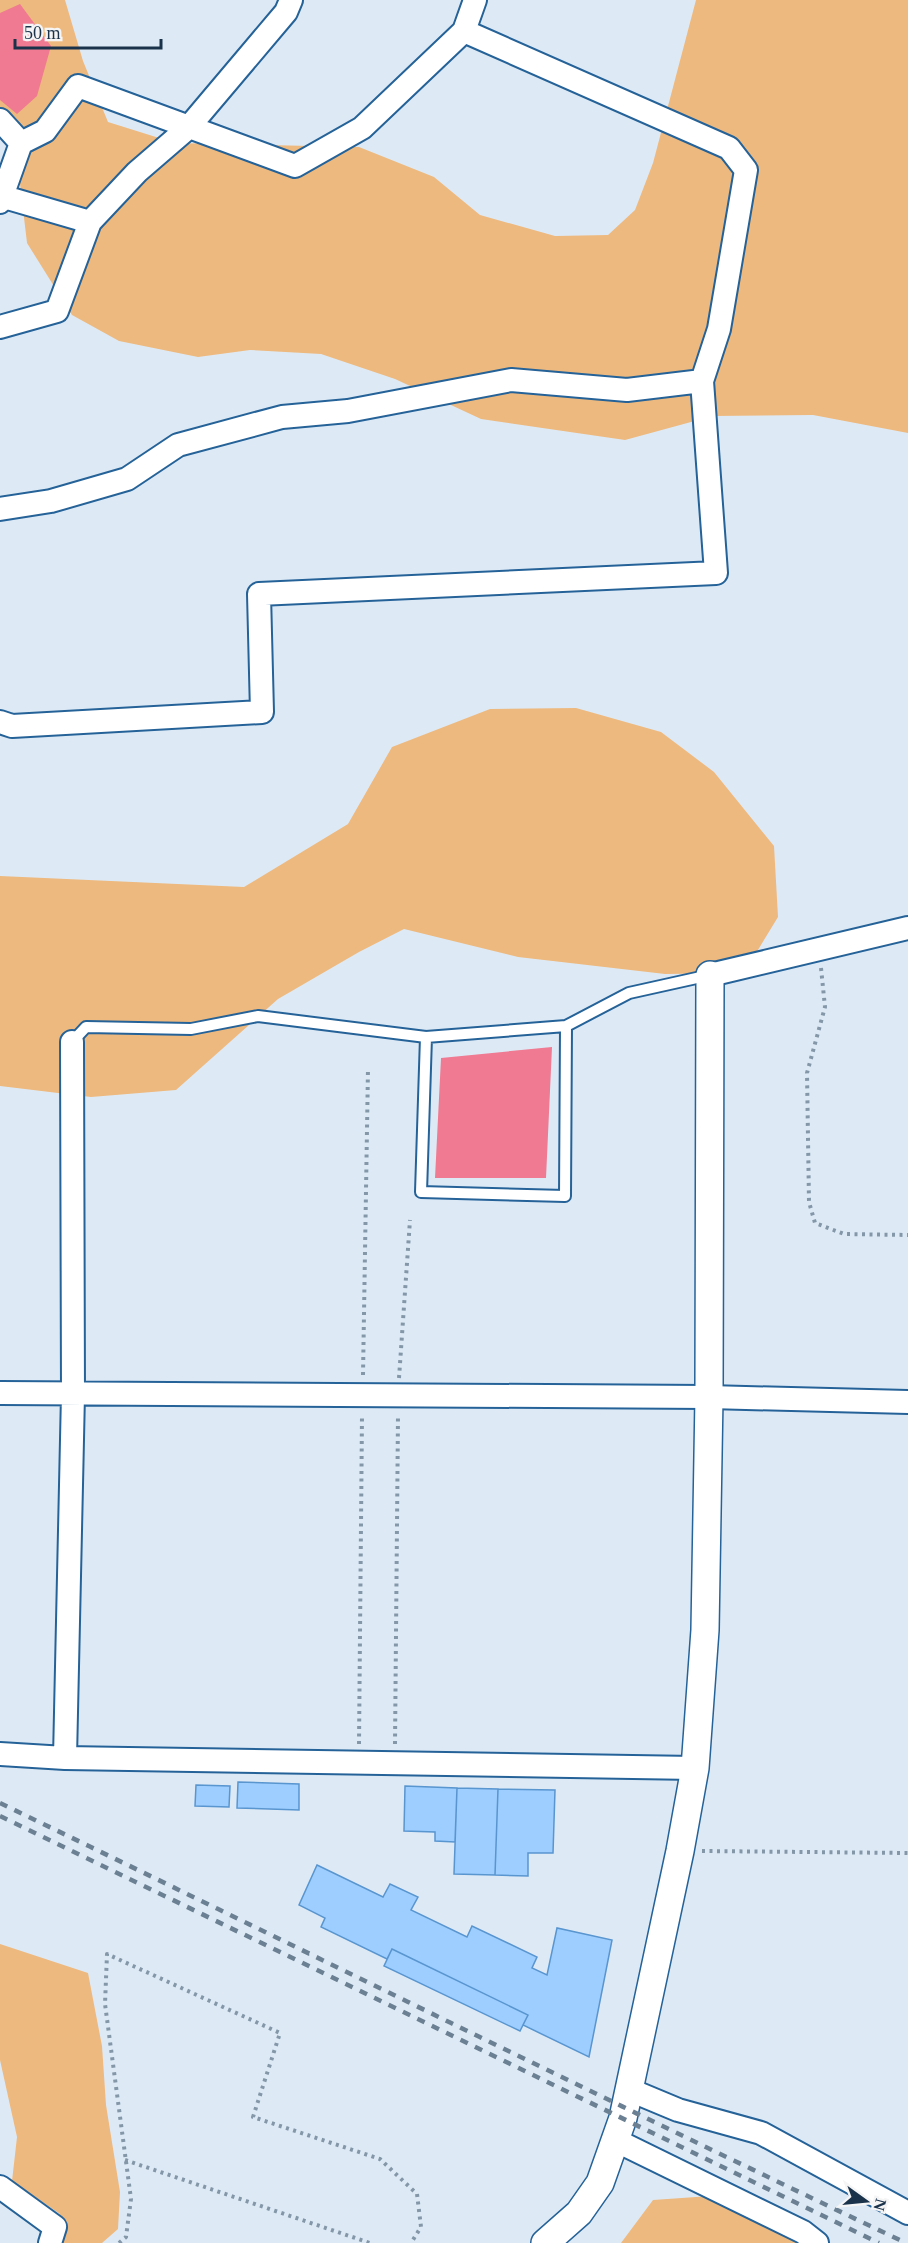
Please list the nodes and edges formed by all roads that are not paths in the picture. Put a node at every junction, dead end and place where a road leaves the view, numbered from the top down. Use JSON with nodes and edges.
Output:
{"nodes":[{"id":1,"x":291,"y":0,"type":"edge"},
{"id":2,"x":475,"y":0,"type":"edge"},
{"id":3,"x":464,"y":31,"type":"junction"},
{"id":4,"x":0,"y":120,"type":"edge"},
{"id":5,"x":188,"y":128,"type":"junction"},
{"id":6,"x":21,"y":143,"type":"junction"},
{"id":7,"x":1,"y":199,"type":"edge"},
{"id":8,"x":90,"y":222,"type":"junction"},
{"id":9,"x":0,"y":327,"type":"edge"},
{"id":10,"x":702,"y":381,"type":"junction"},
{"id":11,"x":0,"y":509,"type":"edge"},
{"id":12,"x":0,"y":722,"type":"edge"},
{"id":13,"x":908,"y":928,"type":"edge"},
{"id":14,"x":710,"y":975,"type":"junction"},
{"id":15,"x":566,"y":1026,"type":"junction"},
{"id":16,"x":426,"y":1037,"type":"junction"},
{"id":17,"x":72,"y":1042,"type":"joint"},
{"id":18,"x":0,"y":1393,"type":"edge"},
{"id":19,"x":73,"y":1394,"type":"junction"},
{"id":20,"x":709,"y":1397,"type":"junction"},
{"id":21,"x":908,"y":1402,"type":"edge"},
{"id":22,"x":0,"y":1754,"type":"edge"},
{"id":23,"x":65,"y":1758,"type":"junction"},
{"id":24,"x":695,"y":1768,"type":"junction"},
{"id":25,"x":630,"y":2090,"type":"junction"},
{"id":26,"x":615,"y":2140,"type":"junction"},
{"id":27,"x":0,"y":2187,"type":"edge"},
{"id":28,"x":908,"y":2213,"type":"edge"},
{"id":29,"x":50,"y":2243,"type":"edge"},
{"id":30,"x":545,"y":2243,"type":"edge"},
{"id":31,"x":817,"y":2243,"type":"edge"}],
"edges":[{"from":1,"to":5,"type":"street"},
{"from":2,"to":3,"type":"street"},
{"from":3,"to":5,"type":"street"},
{"from":3,"to":10,"type":"street"},
{"from":4,"to":6,"type":"street"},
{"from":5,"to":6,"type":"street"},
{"from":5,"to":8,"type":"street"},
{"from":6,"to":7,"type":"street"},
{"from":7,"to":8,"type":"street"},
{"from":8,"to":9,"type":"street"},
{"from":10,"to":11,"type":"street"},
{"from":10,"to":12,"type":"street"},
{"from":13,"to":14,"type":"street"},
{"from":14,"to":15,"type":"lane"},
{"from":14,"to":20,"type":"street"},
{"from":15,"to":16,"type":"lane"},
{"from":15,"to":16,"type":"lane"},
{"from":16,"to":17,"type":"lane"},
{"from":17,"to":19,"type":"street"},
{"from":18,"to":19,"type":"street"},
{"from":19,"to":20,"type":"street"},
{"from":19,"to":23,"type":"street"},
{"from":20,"to":21,"type":"street"},
{"from":20,"to":24,"type":"street"},
{"from":22,"to":23,"type":"street"},
{"from":23,"to":24,"type":"street"},
{"from":24,"to":25,"type":"street"},
{"from":25,"to":26,"type":"street"},
{"from":25,"to":28,"type":"street"},
{"from":26,"to":30,"type":"street"},
{"from":26,"to":31,"type":"street"},
{"from":27,"to":29,"type":"street"}]}
